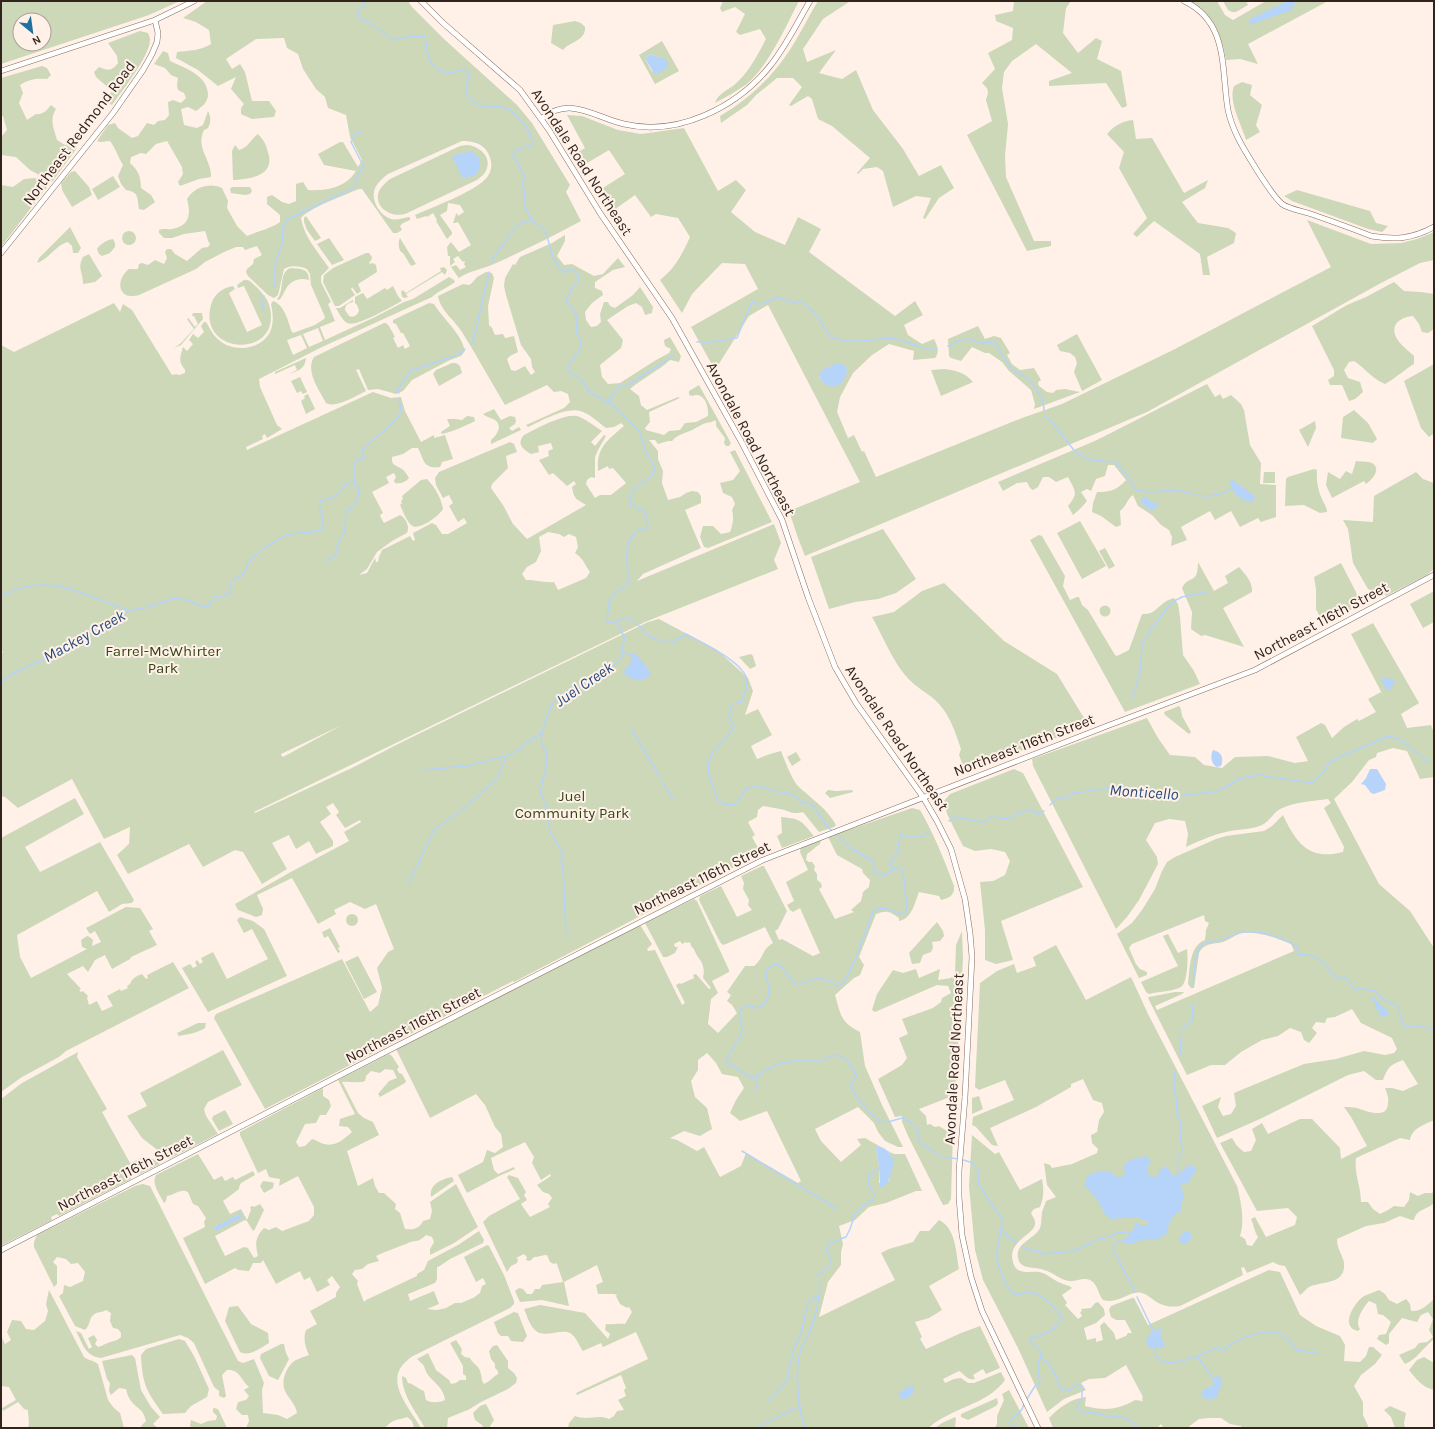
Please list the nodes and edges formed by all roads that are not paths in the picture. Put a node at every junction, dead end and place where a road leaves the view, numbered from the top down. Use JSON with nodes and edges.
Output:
{"nodes":[{"id":1,"x":194,"y":1,"type":"edge"},
{"id":2,"x":421,"y":1,"type":"edge"},
{"id":3,"x":810,"y":1,"type":"edge"},
{"id":4,"x":1184,"y":1,"type":"edge"},
{"id":5,"x":155,"y":20,"type":"junction"},
{"id":6,"x":1,"y":71,"type":"edge"},
{"id":7,"x":541,"y":119,"type":"junction"},
{"id":8,"x":1434,"y":227,"type":"edge"},
{"id":9,"x":1,"y":253,"type":"edge"},
{"id":10,"x":1434,"y":575,"type":"edge"},
{"id":11,"x":923,"y":798,"type":"junction"},
{"id":12,"x":1,"y":1250,"type":"edge"},
{"id":13,"x":1038,"y":1428,"type":"edge"}],
"edges":[{"from":1,"to":5,"type":"street"},
{"from":2,"to":7,"type":"street","name":"Avondale Road Northeast"},
{"from":3,"to":7,"type":"street"},
{"from":4,"to":8,"type":"street"},
{"from":5,"to":6,"type":"street"},
{"from":5,"to":9,"type":"street","name":"Northeast Redmond Road"},
{"from":7,"to":11,"type":"street","name":"Avondale Road Northeast"},
{"from":10,"to":11,"type":"street","name":"Northeast 116th Street"},
{"from":11,"to":12,"type":"street","name":"Northeast 116th Street"},
{"from":11,"to":13,"type":"street","name":"Avondale Road Northeast"}]}
